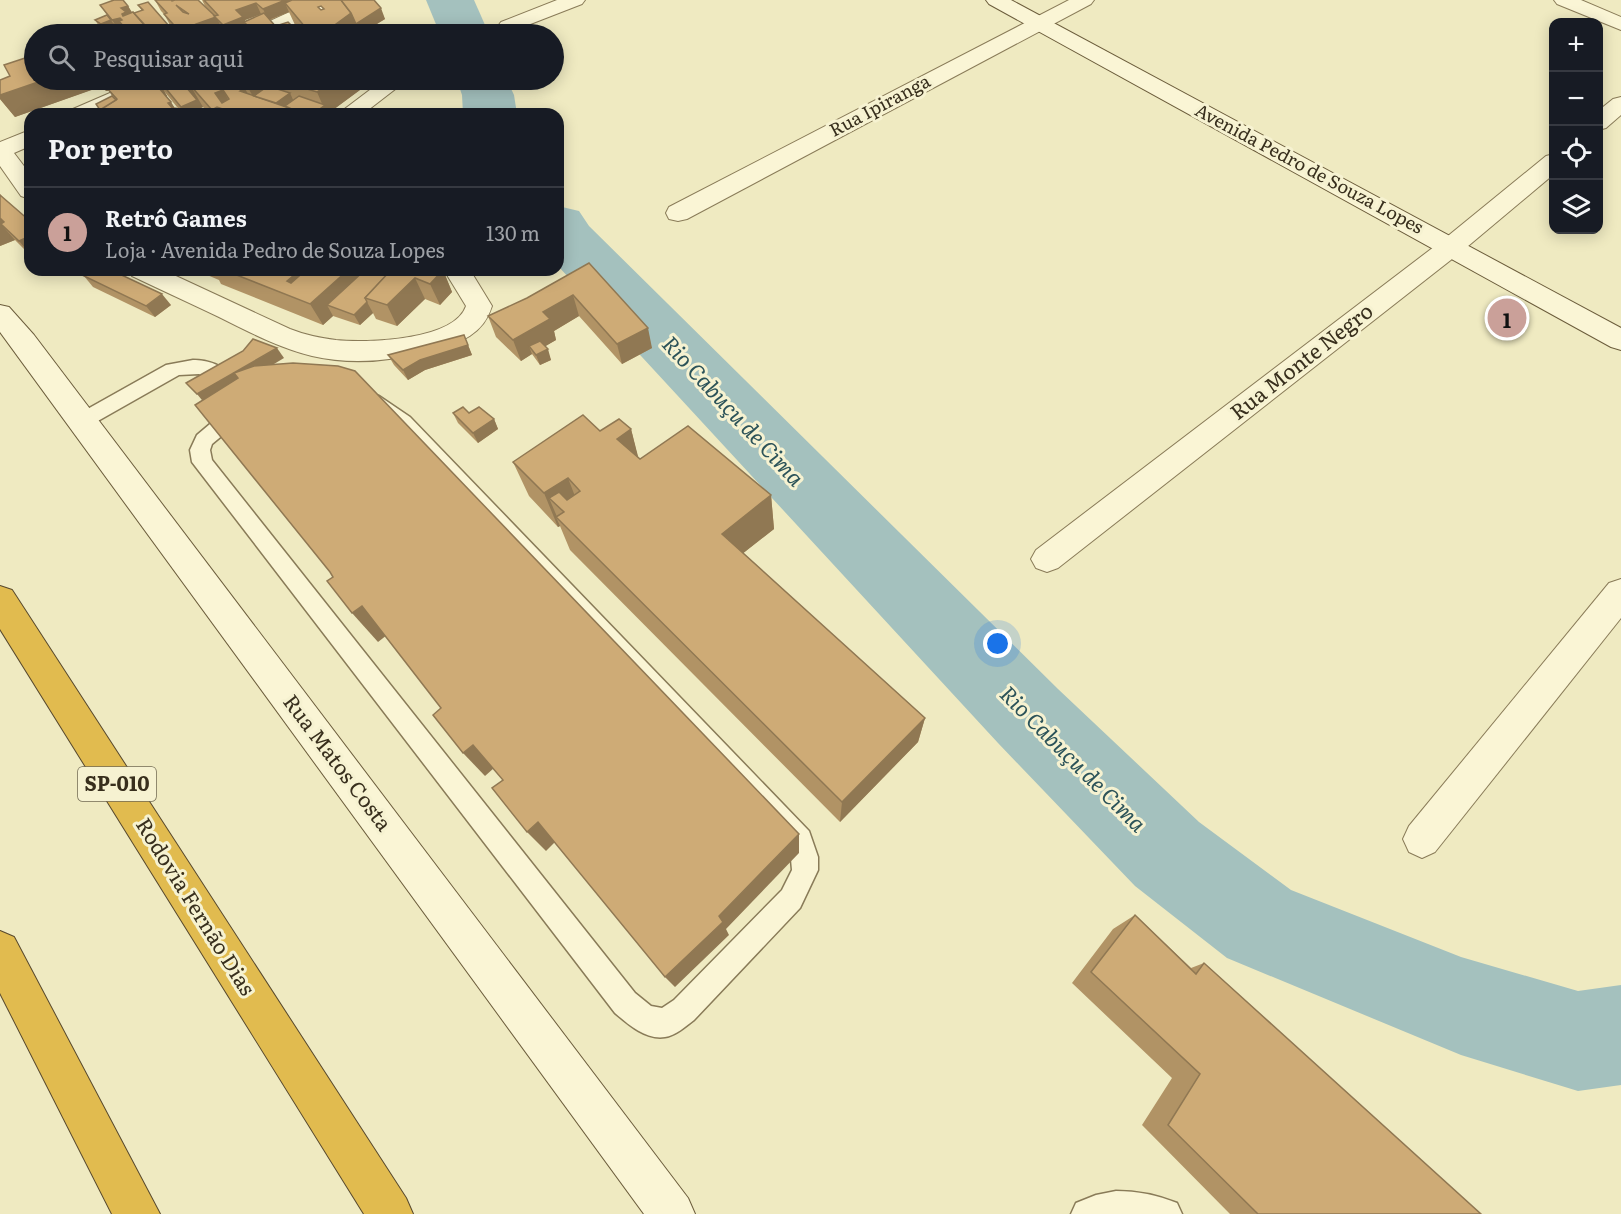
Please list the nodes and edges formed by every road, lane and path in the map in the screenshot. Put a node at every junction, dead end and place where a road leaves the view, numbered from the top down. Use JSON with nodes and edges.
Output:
{"nodes":[{"id":1,"x":333,"y":0,"type":"edge"},
{"id":2,"x":575,"y":0,"type":"edge"},
{"id":3,"x":996,"y":0,"type":"edge"},
{"id":4,"x":1084,"y":0,"type":"edge"},
{"id":5,"x":1564,"y":0,"type":"edge"},
{"id":6,"x":1038,"y":23,"type":"junction"},
{"id":7,"x":279,"y":24,"type":"edge"},
{"id":8,"x":513,"y":24,"type":"edge"},
{"id":9,"x":1621,"y":24,"type":"edge"},
{"id":10,"x":135,"y":90,"type":"edge"},
{"id":11,"x":382,"y":90,"type":"edge"},
{"id":12,"x":1621,"y":104,"type":"edge"},
{"id":13,"x":95,"y":108,"type":"edge"},
{"id":14,"x":358,"y":108,"type":"edge"},
{"id":15,"x":1603,"y":120,"type":"edge"},
{"id":16,"x":24,"y":140,"type":"edge"},
{"id":17,"x":0,"y":150,"type":"edge"},
{"id":18,"x":1549,"y":165,"type":"edge"},
{"id":19,"x":24,"y":183,"type":"edge"},
{"id":20,"x":678,"y":213,"type":"dead end"},
{"id":21,"x":1452,"y":246,"type":"junction"},
{"id":22,"x":154,"y":276,"type":"edge"},
{"id":23,"x":461,"y":276,"type":"edge"},
{"id":24,"x":0,"y":314,"type":"edge"},
{"id":25,"x":1621,"y":340,"type":"edge"},
{"id":26,"x":235,"y":389,"type":"junction"},
{"id":27,"x":82,"y":421,"type":"junction"},
{"id":28,"x":1047,"y":559,"type":"dead end"},
{"id":29,"x":1621,"y":593,"type":"edge"},
{"id":30,"x":0,"y":600,"type":"edge"},
{"id":31,"x":1422,"y":839,"type":"dead end"},
{"id":32,"x":0,"y":951,"type":"edge"},
{"id":33,"x":137,"y":1214,"type":"edge"},
{"id":34,"x":390,"y":1214,"type":"edge"},
{"id":35,"x":672,"y":1214,"type":"edge"},
{"id":36,"x":1087,"y":1214,"type":"edge"},
{"id":37,"x":1166,"y":1214,"type":"edge"}],
"edges":[{"from":1,"to":7,"type":"street"},
{"from":2,"to":8,"type":"street"},
{"from":3,"to":6,"type":"street","name":"Avenida Pedro de Souza Lopes"},
{"from":4,"to":6,"type":"street","name":"Rua Ipiranga"},
{"from":5,"to":9,"type":"street"},
{"from":6,"to":20,"type":"street","name":"Rua Ipiranga"},
{"from":6,"to":21,"type":"street","name":"Avenida Pedro de Souza Lopes"},
{"from":10,"to":13,"type":"street"},
{"from":11,"to":14,"type":"street"},
{"from":12,"to":15,"type":"street"},
{"from":16,"to":17,"type":"street"},
{"from":17,"to":19,"type":"street"},
{"from":18,"to":21,"type":"street","name":"Rua Monte Negro"},
{"from":21,"to":25,"type":"street","name":"Avenida Pedro de Souza Lopes"},
{"from":21,"to":28,"type":"street","name":"Rua Monte Negro"},
{"from":22,"to":23,"type":"street"},
{"from":24,"to":27,"type":"street","name":"Rua Matos Costa"},
{"from":26,"to":26,"type":"lane"},
{"from":26,"to":27,"type":"lane"},
{"from":27,"to":35,"type":"street","name":"Rua Matos Costa"},
{"from":29,"to":31,"type":"street"},
{"from":30,"to":34,"type":"highway","name":"Rodovia Fernão Dias","number":"SP-010"},
{"from":32,"to":33,"type":"highway"},
{"from":36,"to":37,"type":"lane"}]}
